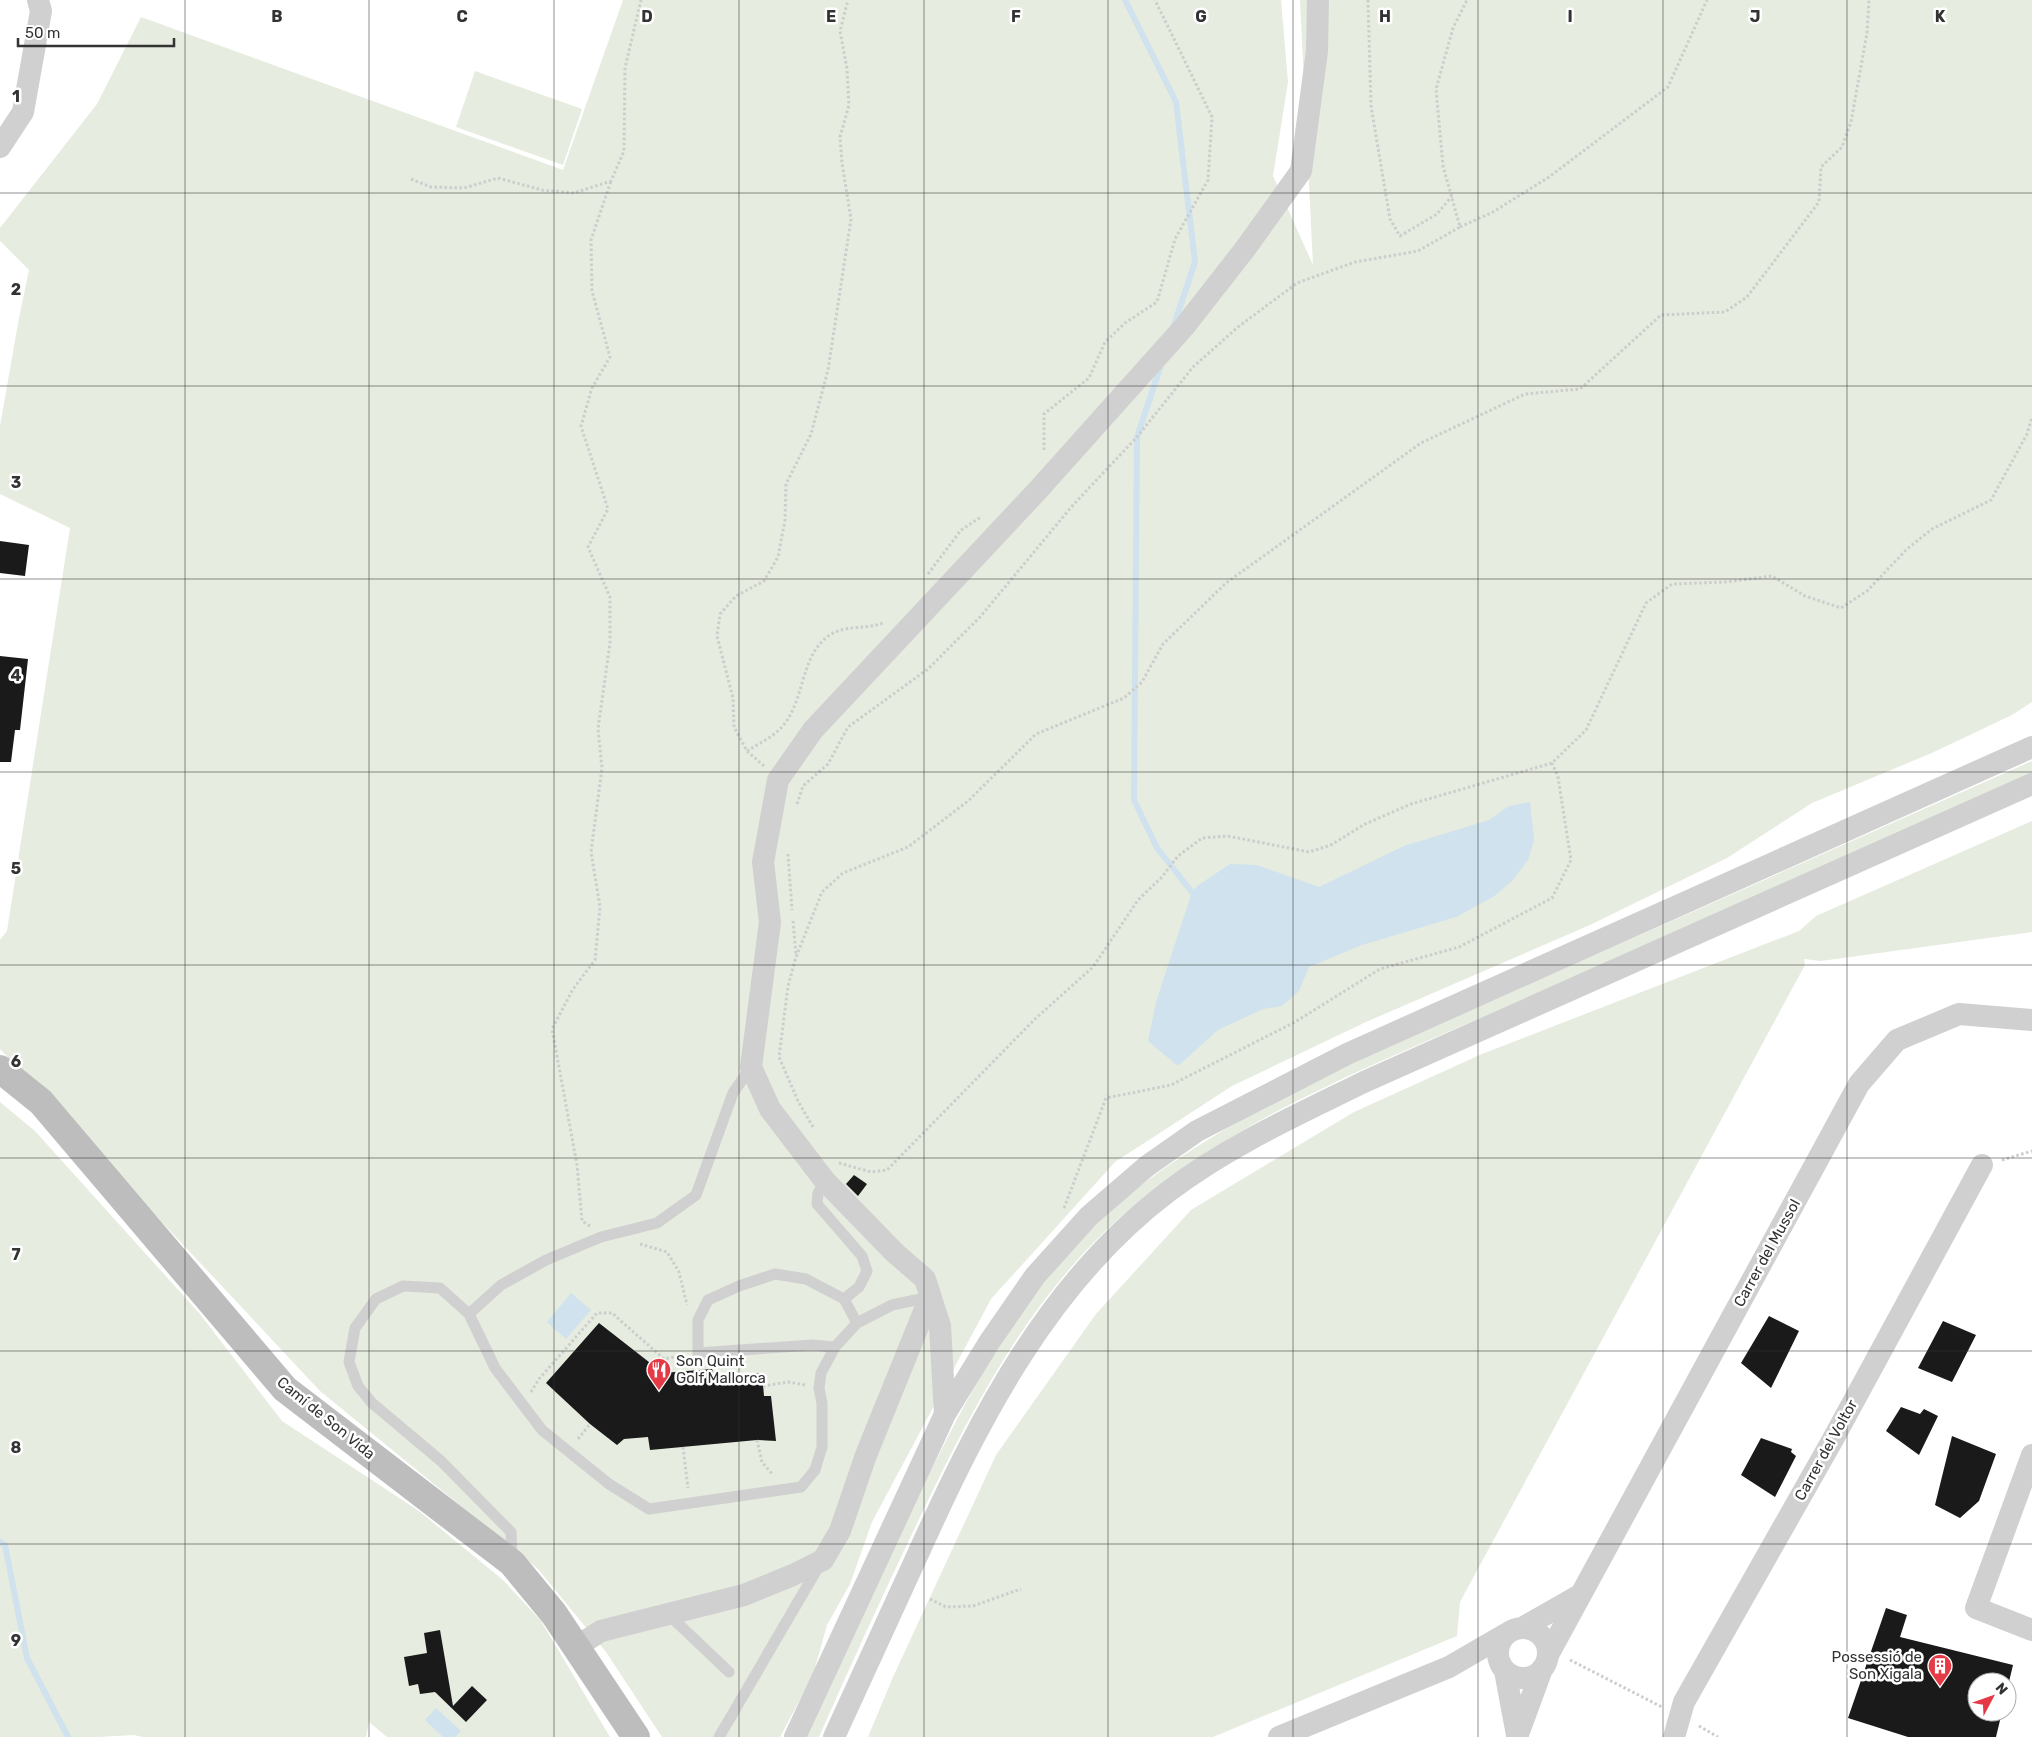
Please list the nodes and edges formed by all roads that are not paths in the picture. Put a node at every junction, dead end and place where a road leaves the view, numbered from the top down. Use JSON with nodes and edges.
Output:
{"nodes":[{"id":1,"x":38,"y":0,"type":"edge"},
{"id":2,"x":1318,"y":0,"type":"edge"},
{"id":3,"x":0,"y":147,"type":"edge"},
{"id":4,"x":2032,"y":747,"type":"edge"},
{"id":5,"x":2032,"y":784,"type":"edge"},
{"id":6,"x":2032,"y":1020,"type":"edge"},
{"id":7,"x":751,"y":1067,"type":"junction"},
{"id":8,"x":0,"y":1069,"type":"edge"},
{"id":9,"x":1982,"y":1165,"type":"road end"},
{"id":10,"x":825,"y":1181,"type":"junction"},
{"id":11,"x":930,"y":1297,"type":"junction"},
{"id":12,"x":844,"y":1299,"type":"junction"},
{"id":13,"x":469,"y":1314,"type":"junction"},
{"id":14,"x":857,"y":1323,"type":"junction"},
{"id":15,"x":835,"y":1347,"type":"junction"},
{"id":16,"x":945,"y":1414,"type":"junction"},
{"id":17,"x":2032,"y":1455,"type":"edge"},
{"id":18,"x":822,"y":1560,"type":"junction"},
{"id":19,"x":512,"y":1564,"type":"junction"},
{"id":20,"x":1578,"y":1596,"type":"junction"},
{"id":21,"x":668,"y":1614,"type":"junction"},
{"id":22,"x":2032,"y":1630,"type":"edge"},
{"id":23,"x":1514,"y":1631,"type":"junction"},
{"id":24,"x":576,"y":1648,"type":"junction"},
{"id":25,"x":1547,"y":1658,"type":"junction"},
{"id":26,"x":1449,"y":1667,"type":"junction"},
{"id":27,"x":1503,"y":1668,"type":"junction"},
{"id":28,"x":729,"y":1672,"type":"dead end"},
{"id":29,"x":1677,"y":1726,"type":"edge"},
{"id":30,"x":795,"y":1734,"type":"edge"},
{"id":31,"x":1517,"y":1736,"type":"edge"},
{"id":32,"x":636,"y":1737,"type":"edge"},
{"id":33,"x":719,"y":1737,"type":"edge"},
{"id":34,"x":834,"y":1737,"type":"edge"},
{"id":35,"x":1279,"y":1737,"type":"edge"}],
"edges":[{"from":1,"to":3,"type":"street"},
{"from":2,"to":7,"type":"street"},
{"from":4,"to":16,"type":"street"},
{"from":5,"to":34,"type":"street"},
{"from":6,"to":20,"type":"street","name":"Carrer del Mussol"},
{"from":7,"to":10,"type":"street"},
{"from":7,"to":13,"type":"lane"},
{"from":8,"to":19,"type":"street","name":"Camí de Son Vida"},
{"from":9,"to":29,"type":"street","name":"Carrer del Voltor"},
{"from":10,"to":11,"type":"street"},
{"from":10,"to":12,"type":"lane"},
{"from":11,"to":14,"type":"lane"},
{"from":11,"to":16,"type":"street"},
{"from":11,"to":18,"type":"street"},
{"from":12,"to":14,"type":"lane"},
{"from":12,"to":15,"type":"lane"},
{"from":13,"to":15,"type":"lane"},
{"from":13,"to":19,"type":"lane"},
{"from":14,"to":15,"type":"lane"},
{"from":16,"to":30,"type":"street"},
{"from":17,"to":22,"type":"street"},
{"from":18,"to":21,"type":"street"},
{"from":18,"to":33,"type":"lane"},
{"from":19,"to":24,"type":"street","name":"Camí de Son Vida"},
{"from":20,"to":23,"type":"street"},
{"from":20,"to":25,"type":"street","name":"Carrer del Mussol"},
{"from":21,"to":24,"type":"street"},
{"from":21,"to":28,"type":"lane"},
{"from":23,"to":25,"type":"street"},
{"from":23,"to":26,"type":"street"},
{"from":23,"to":27,"type":"street"},
{"from":24,"to":32,"type":"street","name":"Camí de Son Vida"},
{"from":25,"to":27,"type":"street"},
{"from":25,"to":31,"type":"street","name":"Carrer del Mussol"},
{"from":26,"to":27,"type":"street"},
{"from":26,"to":35,"type":"street"},
{"from":27,"to":31,"type":"street","name":"Carrer del Mussol"}]}
